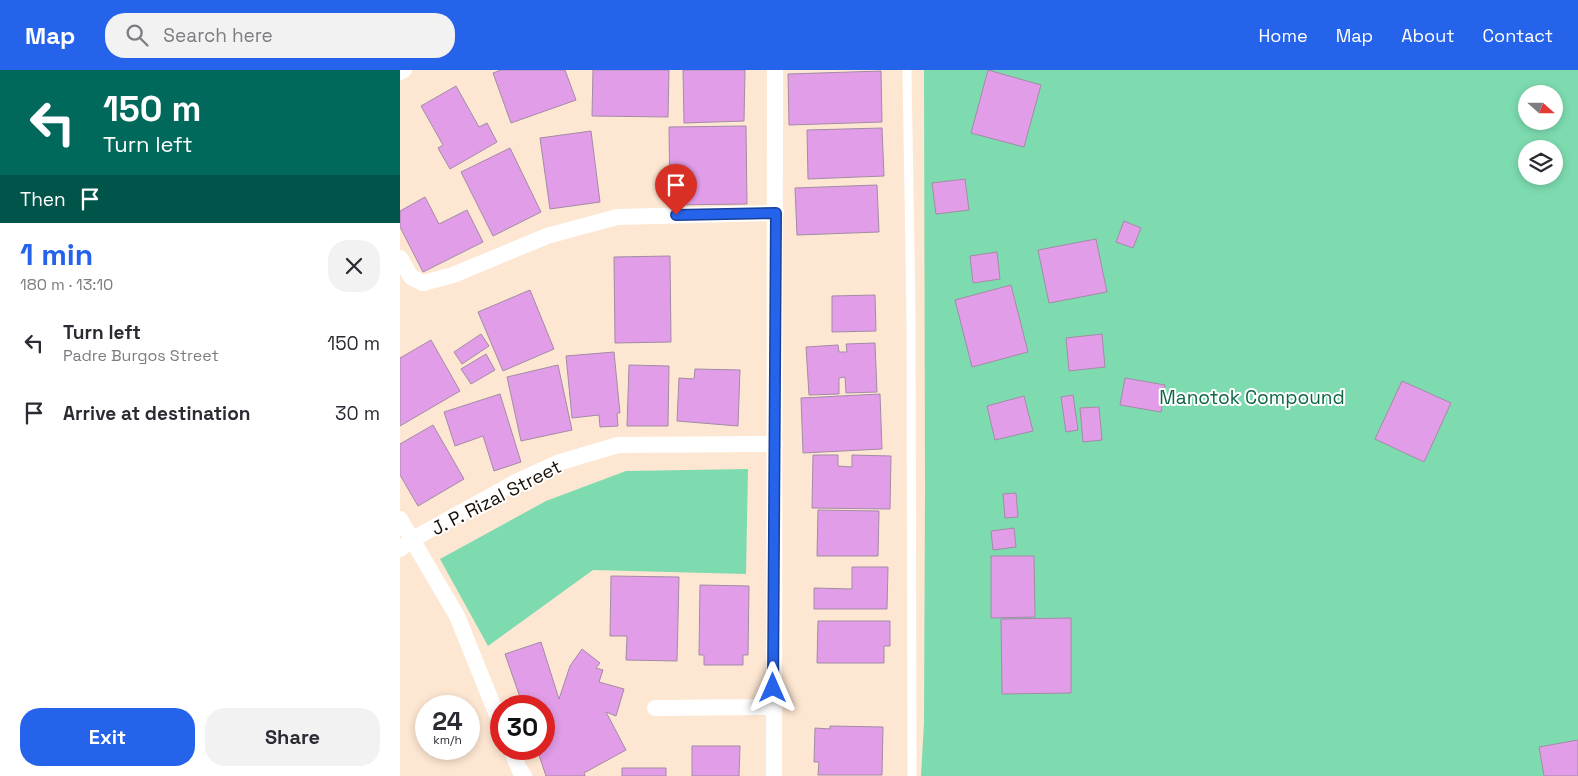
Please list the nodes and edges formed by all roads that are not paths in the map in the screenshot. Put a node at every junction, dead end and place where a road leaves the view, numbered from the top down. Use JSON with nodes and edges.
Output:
{"nodes":[{"id":1,"x":404,"y":70,"type":"edge"},
{"id":2,"x":775,"y":70,"type":"edge"},
{"id":3,"x":907,"y":70,"type":"edge"},
{"id":4,"x":400,"y":72,"type":"edge"},
{"id":5,"x":776,"y":213,"type":"junction"},
{"id":6,"x":400,"y":258,"type":"edge"},
{"id":7,"x":775,"y":444,"type":"junction"},
{"id":8,"x":400,"y":518,"type":"edge"},
{"id":9,"x":406,"y":544,"type":"edge"},
{"id":10,"x":490,"y":698,"type":"edge"},
{"id":11,"x":773,"y":707,"type":"junction"},
{"id":12,"x":656,"y":708,"type":"dead end"},
{"id":13,"x":515,"y":760,"type":"edge"},
{"id":14,"x":524,"y":776,"type":"edge"},
{"id":15,"x":774,"y":776,"type":"edge"},
{"id":16,"x":912,"y":776,"type":"edge"}],
"edges":[{"from":1,"to":4,"type":"street"},
{"from":2,"to":5,"type":"street"},
{"from":3,"to":16,"type":"lane"},
{"from":5,"to":6,"type":"street"},
{"from":5,"to":7,"type":"street"},
{"from":7,"to":9,"type":"street","name":"J. P. Rizal Street"},
{"from":7,"to":11,"type":"street"},
{"from":8,"to":9,"type":"street"},
{"from":9,"to":10,"type":"street"},
{"from":11,"to":12,"type":"street"},
{"from":11,"to":15,"type":"street"},
{"from":13,"to":14,"type":"street"}]}
